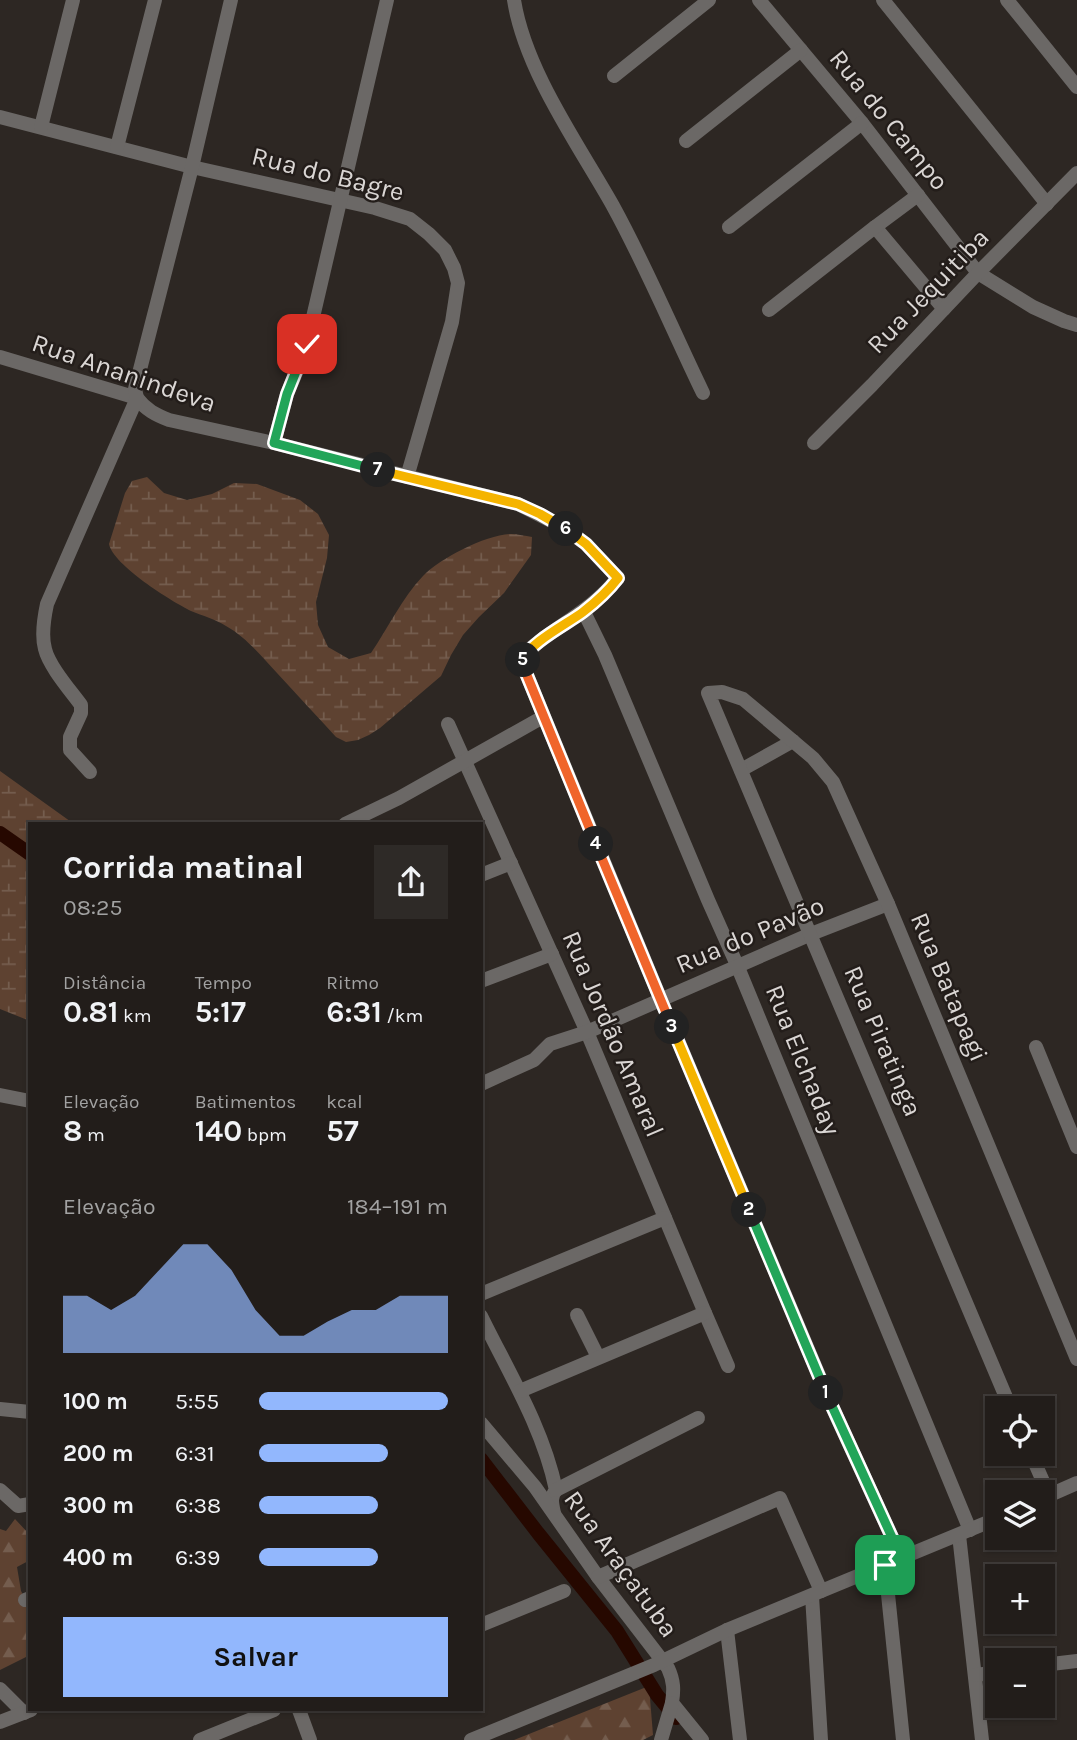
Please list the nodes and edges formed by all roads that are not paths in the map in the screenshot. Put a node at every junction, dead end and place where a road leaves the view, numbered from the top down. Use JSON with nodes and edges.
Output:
{"nodes":[{"id":1,"x":73,"y":0,"type":"edge"},
{"id":2,"x":155,"y":0,"type":"edge"},
{"id":3,"x":231,"y":0,"type":"edge"},
{"id":4,"x":387,"y":0,"type":"edge"},
{"id":5,"x":514,"y":0,"type":"edge"},
{"id":6,"x":709,"y":0,"type":"edge"},
{"id":7,"x":759,"y":0,"type":"edge"},
{"id":8,"x":883,"y":0,"type":"edge"},
{"id":9,"x":1007,"y":0,"type":"edge"},
{"id":10,"x":802,"y":51,"type":"junction"},
{"id":11,"x":614,"y":76,"type":"dead end"},
{"id":12,"x":1077,"y":87,"type":"edge"},
{"id":13,"x":0,"y":117,"type":"edge"},
{"id":14,"x":862,"y":123,"type":"junction"},
{"id":15,"x":41,"y":127,"type":"junction"},
{"id":16,"x":686,"y":141,"type":"dead end"},
{"id":17,"x":117,"y":147,"type":"junction"},
{"id":18,"x":192,"y":167,"type":"junction"},
{"id":19,"x":1077,"y":173,"type":"edge"},
{"id":20,"x":918,"y":195,"type":"junction"},
{"id":21,"x":341,"y":199,"type":"junction"},
{"id":22,"x":1047,"y":204,"type":"junction"},
{"id":23,"x":729,"y":227,"type":"dead end"},
{"id":24,"x":875,"y":227,"type":"junction"},
{"id":25,"x":978,"y":273,"type":"junction"},
{"id":26,"x":944,"y":309,"type":"junction"},
{"id":27,"x":769,"y":310,"type":"dead end"},
{"id":28,"x":1077,"y":325,"type":"edge"},
{"id":29,"x":0,"y":357,"type":"edge"},
{"id":30,"x":703,"y":393,"type":"dead end"},
{"id":31,"x":137,"y":398,"type":"junction"},
{"id":32,"x":274,"y":443,"type":"junction"},
{"id":33,"x":814,"y":443,"type":"dead end"},
{"id":34,"x":407,"y":477,"type":"junction"},
{"id":35,"x":584,"y":612,"type":"junction"},
{"id":36,"x":708,"y":693,"type":"joint"},
{"id":37,"x":543,"y":717,"type":"junction"},
{"id":38,"x":448,"y":724,"type":"dead end"},
{"id":39,"x":793,"y":741,"type":"junction"},
{"id":40,"x":465,"y":760,"type":"junction"},
{"id":41,"x":741,"y":770,"type":"junction"},
{"id":42,"x":90,"y":772,"type":"dead end"},
{"id":43,"x":349,"y":822,"type":"edge"},
{"id":44,"x":511,"y":863,"type":"junction"},
{"id":45,"x":483,"y":874,"type":"edge"},
{"id":46,"x":888,"y":904,"type":"junction"},
{"id":47,"x":811,"y":934,"type":"junction"},
{"id":48,"x":552,"y":954,"type":"junction"},
{"id":49,"x":737,"y":965,"type":"junction"},
{"id":50,"x":483,"y":980,"type":"edge"},
{"id":51,"x":661,"y":1000,"type":"junction"},
{"id":52,"x":587,"y":1032,"type":"junction"},
{"id":53,"x":1036,"y":1047,"type":"dead end"},
{"id":54,"x":483,"y":1083,"type":"edge"},
{"id":55,"x":0,"y":1095,"type":"edge"},
{"id":56,"x":28,"y":1101,"type":"edge"},
{"id":57,"x":1077,"y":1147,"type":"edge"},
{"id":58,"x":664,"y":1218,"type":"junction"},
{"id":59,"x":483,"y":1293,"type":"edge"},
{"id":60,"x":705,"y":1313,"type":"junction"},
{"id":61,"x":577,"y":1315,"type":"dead end"},
{"id":62,"x":483,"y":1320,"type":"edge"},
{"id":63,"x":598,"y":1357,"type":"junction"},
{"id":64,"x":1077,"y":1359,"type":"edge"},
{"id":65,"x":728,"y":1366,"type":"dead end"},
{"id":66,"x":520,"y":1391,"type":"junction"},
{"id":67,"x":1006,"y":1396,"type":"edge"},
{"id":68,"x":0,"y":1409,"type":"edge"},
{"id":69,"x":28,"y":1412,"type":"edge"},
{"id":70,"x":698,"y":1418,"type":"dead end"},
{"id":71,"x":483,"y":1425,"type":"edge"},
{"id":72,"x":1077,"y":1483,"type":"edge"},
{"id":73,"x":0,"y":1490,"type":"edge"},
{"id":74,"x":556,"y":1490,"type":"junction"},
{"id":75,"x":1055,"y":1492,"type":"edge"},
{"id":76,"x":28,"y":1504,"type":"edge"},
{"id":77,"x":554,"y":1515,"type":"junction"},
{"id":78,"x":985,"y":1524,"type":"edge"},
{"id":79,"x":965,"y":1532,"type":"junction"},
{"id":80,"x":901,"y":1557,"type":"junction"},
{"id":81,"x":885,"y":1565,"type":"junction"},
{"id":82,"x":598,"y":1577,"type":"junction"},
{"id":83,"x":564,"y":1591,"type":"dead end"},
{"id":84,"x":817,"y":1593,"type":"junction"},
{"id":85,"x":483,"y":1624,"type":"edge"},
{"id":86,"x":727,"y":1630,"type":"junction"},
{"id":87,"x":1077,"y":1661,"type":"edge"},
{"id":88,"x":658,"y":1663,"type":"junction"},
{"id":89,"x":1055,"y":1664,"type":"edge"},
{"id":90,"x":985,"y":1674,"type":"edge"},
{"id":91,"x":976,"y":1675,"type":"junction"},
{"id":92,"x":0,"y":1689,"type":"edge"},
{"id":93,"x":671,"y":1703,"type":"junction"},
{"id":94,"x":27,"y":1711,"type":"edge"},
{"id":95,"x":272,"y":1711,"type":"edge"},
{"id":96,"x":299,"y":1711,"type":"edge"},
{"id":97,"x":0,"y":1722,"type":"edge"},
{"id":98,"x":200,"y":1740,"type":"edge"},
{"id":99,"x":310,"y":1740,"type":"edge"},
{"id":100,"x":471,"y":1740,"type":"edge"},
{"id":101,"x":662,"y":1740,"type":"edge"},
{"id":102,"x":702,"y":1740,"type":"edge"},
{"id":103,"x":740,"y":1740,"type":"edge"},
{"id":104,"x":821,"y":1740,"type":"edge"},
{"id":105,"x":903,"y":1740,"type":"edge"},
{"id":106,"x":982,"y":1740,"type":"edge"}],
"edges":[{"from":1,"to":15,"type":"street"},
{"from":2,"to":17,"type":"street"},
{"from":3,"to":18,"type":"street"},
{"from":4,"to":21,"type":"street"},
{"from":5,"to":30,"type":"street"},
{"from":6,"to":11,"type":"street"},
{"from":7,"to":10,"type":"street","name":"Rua do Campo"},
{"from":8,"to":22,"type":"street"},
{"from":9,"to":12,"type":"street"},
{"from":10,"to":14,"type":"street","name":"Rua do Campo"},
{"from":10,"to":16,"type":"street"},
{"from":13,"to":15,"type":"street","name":"Rua do Bagre"},
{"from":14,"to":20,"type":"street","name":"Rua do Campo"},
{"from":14,"to":23,"type":"street"},
{"from":15,"to":17,"type":"street","name":"Rua do Bagre"},
{"from":17,"to":18,"type":"street","name":"Rua do Bagre"},
{"from":18,"to":21,"type":"street","name":"Rua do Bagre"},
{"from":18,"to":31,"type":"street"},
{"from":19,"to":22,"type":"street","name":"Rua Jequitiba"},
{"from":20,"to":24,"type":"street"},
{"from":20,"to":25,"type":"street","name":"Rua do Campo"},
{"from":21,"to":32,"type":"street"},
{"from":21,"to":34,"type":"street","name":"Rua do Bagre"},
{"from":22,"to":25,"type":"street","name":"Rua Jequitiba"},
{"from":24,"to":26,"type":"street"},
{"from":24,"to":27,"type":"street"},
{"from":25,"to":26,"type":"street","name":"Rua Jequitiba"},
{"from":25,"to":28,"type":"street"},
{"from":26,"to":33,"type":"street","name":"Rua Jequitiba"},
{"from":29,"to":31,"type":"street","name":"Rua Ananindeva"},
{"from":31,"to":32,"type":"street","name":"Rua Ananindeva"},
{"from":31,"to":42,"type":"street"},
{"from":32,"to":34,"type":"street","name":"Rua Ananindeva"},
{"from":34,"to":35,"type":"street","name":"Rua Ananindeva"},
{"from":35,"to":37,"type":"street"},
{"from":35,"to":49,"type":"street","name":"Rua Elchaday"},
{"from":36,"to":39,"type":"street","name":"Rua Batapagi"},
{"from":36,"to":41,"type":"street","name":"Rua Piratinga"},
{"from":37,"to":40,"type":"street"},
{"from":37,"to":51,"type":"street"},
{"from":38,"to":40,"type":"street","name":"Rua Jordão Amaral"},
{"from":39,"to":41,"type":"street"},
{"from":39,"to":46,"type":"street","name":"Rua Batapagi"},
{"from":40,"to":43,"type":"street"},
{"from":40,"to":44,"type":"street","name":"Rua Jordão Amaral"},
{"from":41,"to":47,"type":"street","name":"Rua Piratinga"},
{"from":44,"to":45,"type":"street"},
{"from":44,"to":48,"type":"street","name":"Rua Jordão Amaral"},
{"from":46,"to":47,"type":"street","name":"Rua do Pavão"},
{"from":46,"to":64,"type":"street","name":"Rua Batapagi"},
{"from":47,"to":49,"type":"street","name":"Rua do Pavão"},
{"from":47,"to":67,"type":"street","name":"Rua Piratinga"},
{"from":48,"to":50,"type":"street"},
{"from":48,"to":52,"type":"street","name":"Rua Jordão Amaral"},
{"from":49,"to":51,"type":"street","name":"Rua do Pavão"},
{"from":49,"to":79,"type":"street","name":"Rua Elchaday"},
{"from":51,"to":52,"type":"street","name":"Rua do Pavão"},
{"from":51,"to":80,"type":"street"},
{"from":52,"to":54,"type":"street","name":"Rua do Pavão"},
{"from":52,"to":58,"type":"street","name":"Rua Jordão Amaral"},
{"from":53,"to":57,"type":"street"},
{"from":55,"to":56,"type":"street"},
{"from":58,"to":59,"type":"street"},
{"from":58,"to":60,"type":"street","name":"Rua Jordão Amaral"},
{"from":60,"to":63,"type":"street"},
{"from":60,"to":65,"type":"street","name":"Rua Jordão Amaral"},
{"from":61,"to":63,"type":"street"},
{"from":62,"to":66,"type":"street"},
{"from":63,"to":66,"type":"street"},
{"from":66,"to":74,"type":"street"},
{"from":68,"to":69,"type":"street"},
{"from":70,"to":74,"type":"street"},
{"from":71,"to":77,"type":"street","name":"Rua Araçatuba"},
{"from":72,"to":75,"type":"street"},
{"from":73,"to":76,"type":"street"},
{"from":74,"to":77,"type":"street"},
{"from":77,"to":82,"type":"street","name":"Rua Araçatuba"},
{"from":78,"to":79,"type":"street"},
{"from":79,"to":80,"type":"street"},
{"from":79,"to":91,"type":"street","name":"Rua Elchaday"},
{"from":80,"to":81,"type":"street"},
{"from":81,"to":84,"type":"street"},
{"from":81,"to":105,"type":"street"},
{"from":82,"to":84,"type":"street"},
{"from":82,"to":88,"type":"street","name":"Rua Araçatuba"},
{"from":83,"to":85,"type":"street"},
{"from":84,"to":86,"type":"street"},
{"from":84,"to":104,"type":"street"},
{"from":86,"to":88,"type":"street"},
{"from":86,"to":103,"type":"street"},
{"from":87,"to":89,"type":"street"},
{"from":88,"to":93,"type":"street","name":"Rua Araçatuba"},
{"from":88,"to":100,"type":"street"},
{"from":90,"to":91,"type":"street"},
{"from":91,"to":106,"type":"street","name":"Rua Elchaday"},
{"from":92,"to":94,"type":"street"},
{"from":93,"to":101,"type":"street","name":"Rua Araçatuba"},
{"from":93,"to":102,"type":"street"},
{"from":94,"to":97,"type":"street"},
{"from":95,"to":98,"type":"street"},
{"from":96,"to":99,"type":"street"}]}
